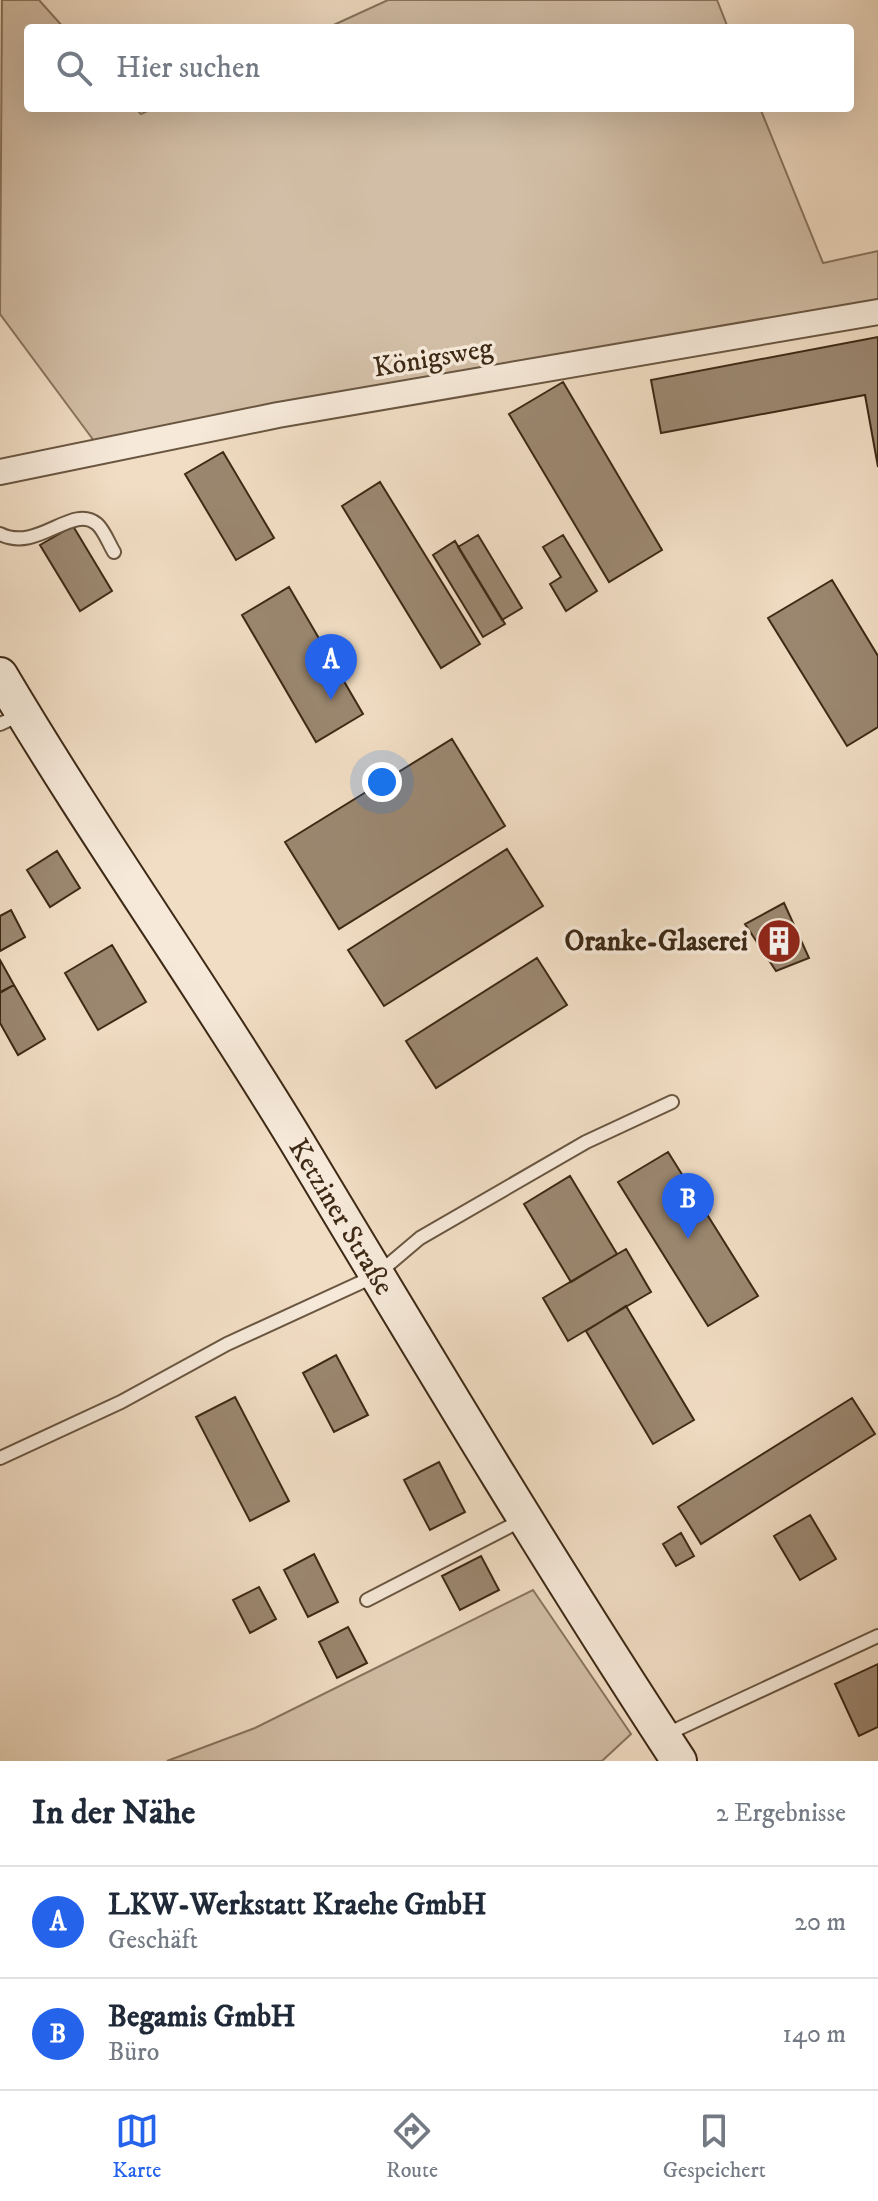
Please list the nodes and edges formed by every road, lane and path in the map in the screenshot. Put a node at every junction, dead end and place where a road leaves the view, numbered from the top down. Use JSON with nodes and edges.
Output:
{"nodes":[{"id":1,"x":878,"y":312,"type":"edge"},
{"id":2,"x":0,"y":472,"type":"edge"},
{"id":3,"x":0,"y":534,"type":"edge"},
{"id":4,"x":114,"y":552,"type":"dead end"},
{"id":5,"x":0,"y":675,"type":"edge"},
{"id":6,"x":11,"y":719,"type":"edge"},
{"id":7,"x":672,"y":1102,"type":"dead end"},
{"id":8,"x":375,"y":1276,"type":"junction"},
{"id":9,"x":0,"y":1458,"type":"edge"},
{"id":10,"x":525,"y":1519,"type":"junction"},
{"id":11,"x":367,"y":1600,"type":"dead end"},
{"id":12,"x":878,"y":1636,"type":"edge"},
{"id":13,"x":670,"y":1749,"type":"edge"}],
"edges":[{"from":1,"to":2,"type":"street","name":"Königsweg"},
{"from":3,"to":4,"type":"lane"},
{"from":5,"to":6,"type":"street","name":"Ketziner Straße"},
{"from":6,"to":8,"type":"street","name":"Ketziner Straße"},
{"from":7,"to":8,"type":"lane"},
{"from":8,"to":9,"type":"lane"},
{"from":8,"to":10,"type":"street","name":"Ketziner Straße"},
{"from":10,"to":11,"type":"lane"},
{"from":10,"to":13,"type":"street","name":"Ketziner Straße"},
{"from":12,"to":13,"type":"lane"}]}
